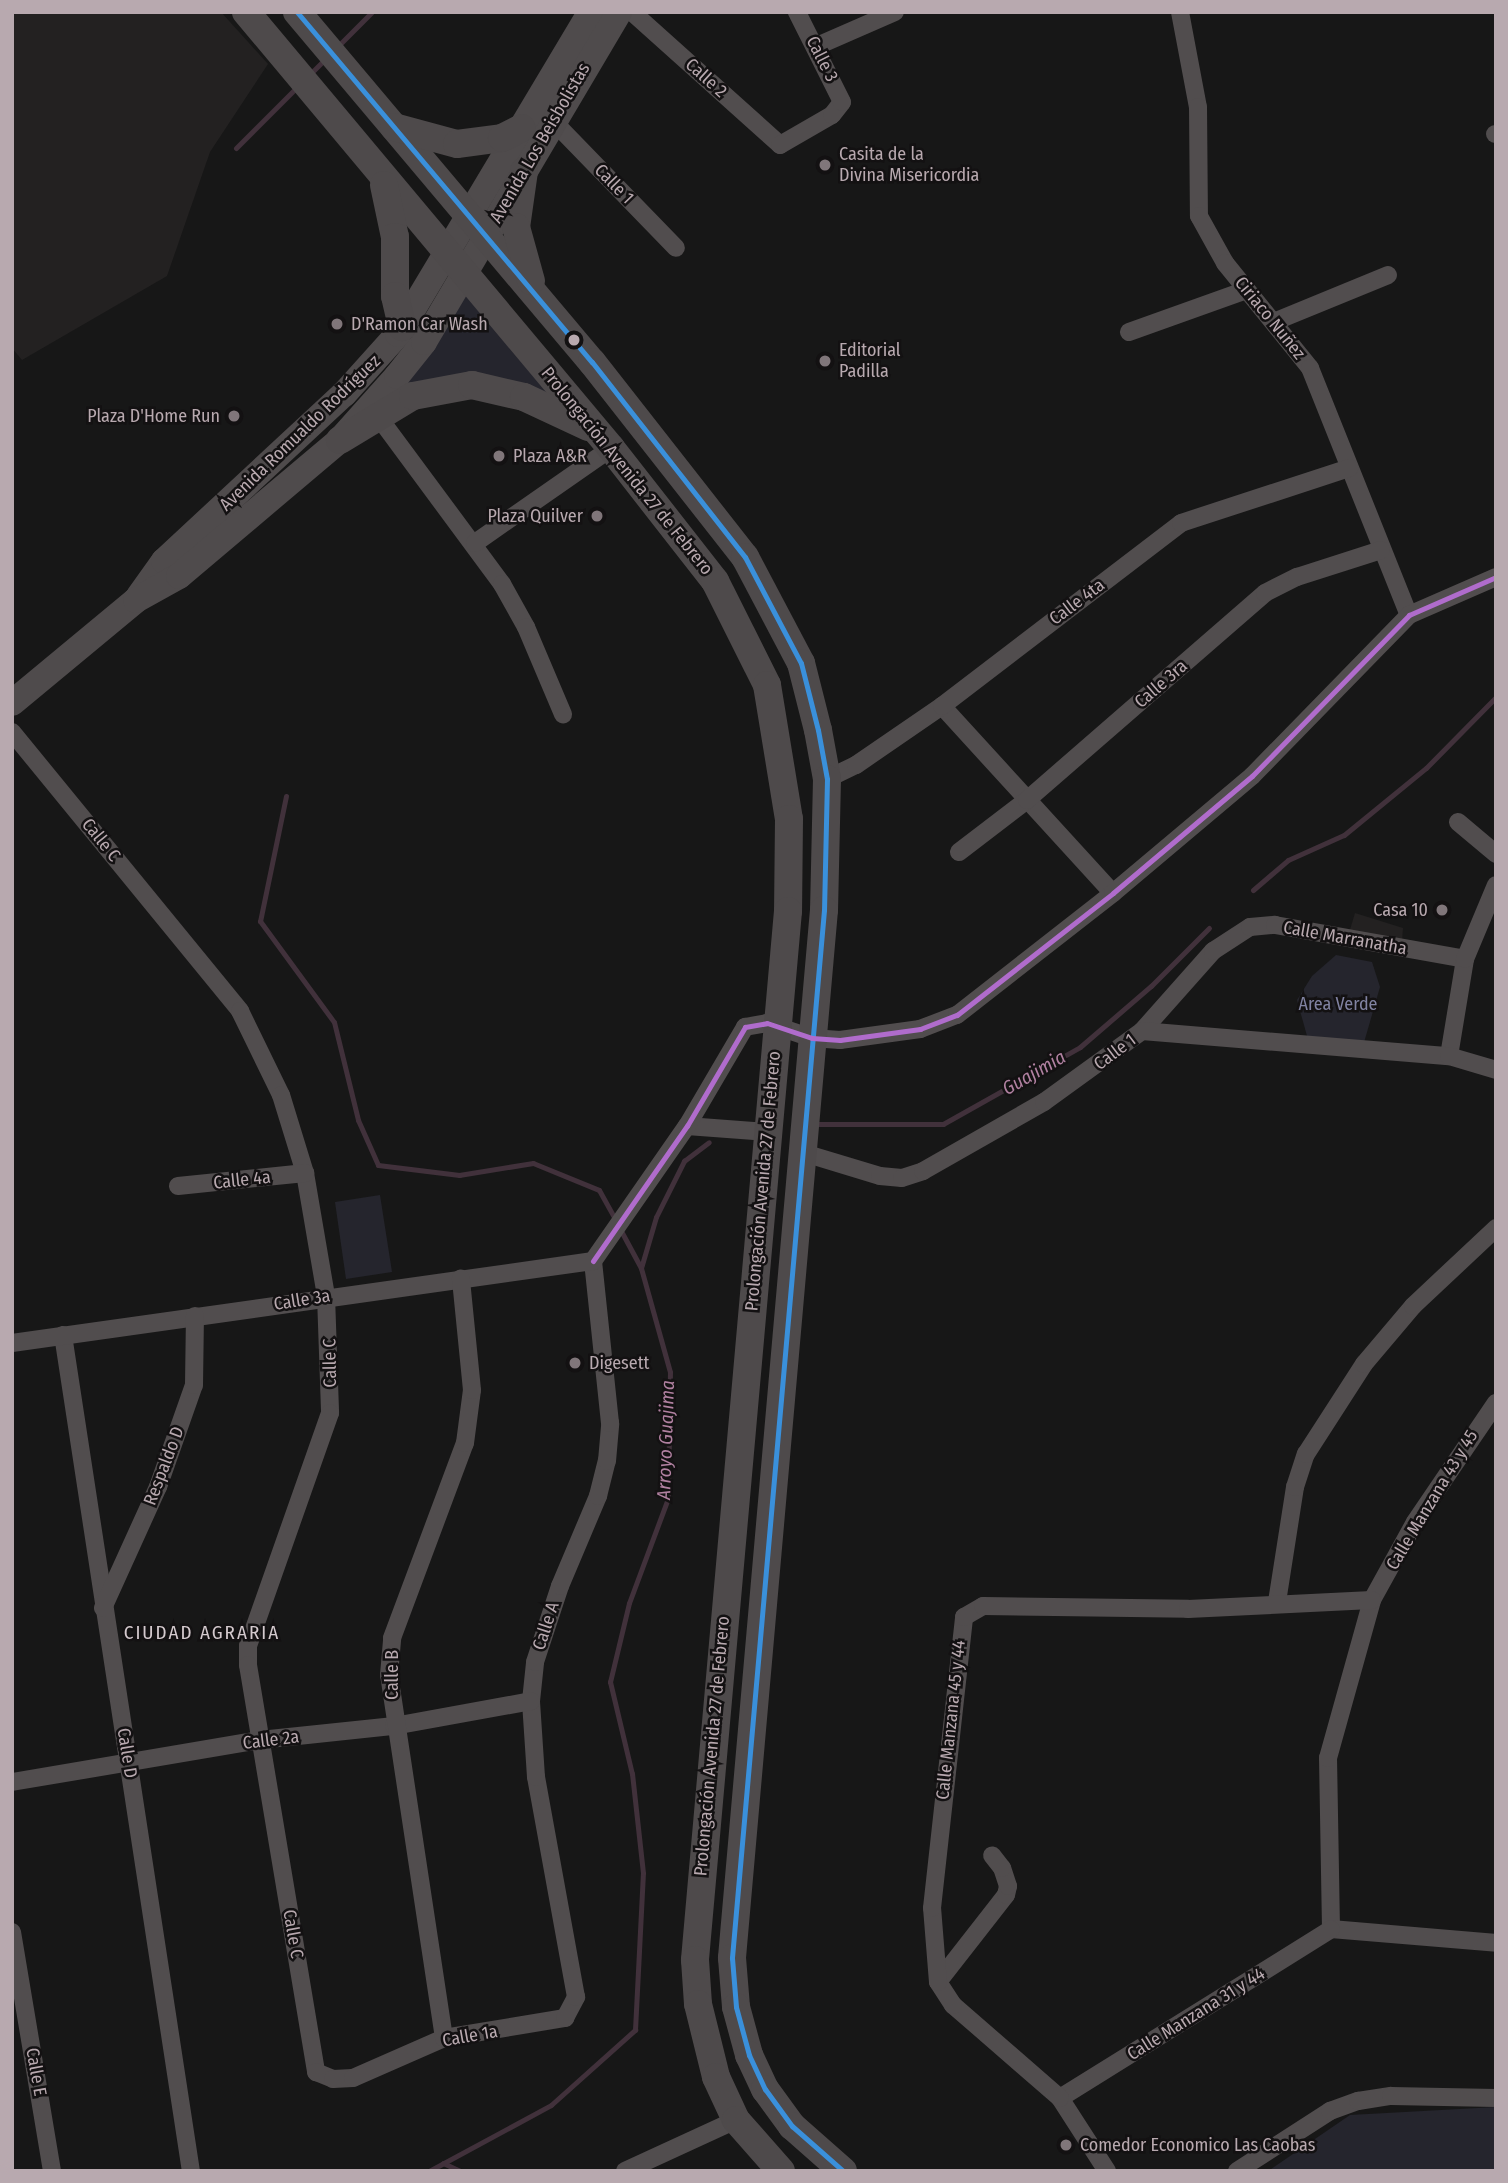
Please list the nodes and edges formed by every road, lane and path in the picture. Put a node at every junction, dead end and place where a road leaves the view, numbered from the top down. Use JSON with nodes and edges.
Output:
{"nodes":[{"id":1,"x":246,"y":12,"type":"edge"},
{"id":2,"x":591,"y":12,"type":"edge"},
{"id":3,"x":618,"y":12,"type":"edge"},
{"id":4,"x":632,"y":12,"type":"edge"},
{"id":5,"x":797,"y":12,"type":"edge"},
{"id":6,"x":895,"y":12,"type":"edge"},
{"id":7,"x":1180,"y":12,"type":"edge"},
{"id":8,"x":305,"y":21,"type":"edge"},
{"id":9,"x":817,"y":46,"type":"junction"},
{"id":10,"x":841,"y":107,"type":"joint"},
{"id":11,"x":552,"y":120,"type":"junction"},
{"id":12,"x":391,"y":125,"type":"junction"},
{"id":13,"x":522,"y":128,"type":"junction"},
{"id":14,"x":524,"y":171,"type":"junction"},
{"id":15,"x":381,"y":175,"type":"junction"},
{"id":16,"x":468,"y":214,"type":"junction"},
{"id":17,"x":486,"y":237,"type":"junction"},
{"id":18,"x":676,"y":248,"type":"dead end"},
{"id":19,"x":445,"y":252,"type":"junction"},
{"id":20,"x":464,"y":275,"type":"junction"},
{"id":21,"x":1388,"y":275,"type":"dead end"},
{"id":22,"x":1246,"y":290,"type":"junction"},
{"id":23,"x":543,"y":306,"type":"junction"},
{"id":24,"x":1276,"y":321,"type":"junction"},
{"id":25,"x":402,"y":327,"type":"junction"},
{"id":26,"x":1129,"y":332,"type":"dead end"},
{"id":27,"x":377,"y":415,"type":"junction"},
{"id":28,"x":604,"y":439,"type":"junction"},
{"id":29,"x":340,"y":440,"type":"junction"},
{"id":30,"x":1349,"y":468,"type":"junction"},
{"id":31,"x":475,"y":543,"type":"junction"},
{"id":32,"x":1381,"y":550,"type":"junction"},
{"id":33,"x":1496,"y":577,"type":"edge"},
{"id":34,"x":136,"y":600,"type":"junction"},
{"id":35,"x":1409,"y":615,"type":"junction"},
{"id":36,"x":12,"y":703,"type":"edge"},
{"id":37,"x":942,"y":706,"type":"junction"},
{"id":38,"x":563,"y":714,"type":"dead end"},
{"id":39,"x":12,"y":732,"type":"edge"},
{"id":40,"x":827,"y":779,"type":"junction"},
{"id":41,"x":1027,"y":800,"type":"junction"},
{"id":42,"x":1458,"y":822,"type":"dead end"},
{"id":43,"x":959,"y":852,"type":"dead end"},
{"id":44,"x":1496,"y":854,"type":"edge"},
{"id":45,"x":1496,"y":885,"type":"edge"},
{"id":46,"x":1113,"y":893,"type":"junction"},
{"id":47,"x":1465,"y":959,"type":"junction"},
{"id":48,"x":777,"y":1025,"type":"junction"},
{"id":49,"x":1142,"y":1031,"type":"junction"},
{"id":50,"x":812,"y":1038,"type":"junction"},
{"id":51,"x":1449,"y":1056,"type":"junction"},
{"id":52,"x":1496,"y":1070,"type":"edge"},
{"id":53,"x":687,"y":1126,"type":"junction"},
{"id":54,"x":767,"y":1132,"type":"junction"},
{"id":55,"x":804,"y":1153,"type":"junction"},
{"id":56,"x":305,"y":1173,"type":"junction"},
{"id":57,"x":178,"y":1186,"type":"dead end"},
{"id":58,"x":1496,"y":1228,"type":"edge"},
{"id":59,"x":593,"y":1261,"type":"junction"},
{"id":60,"x":461,"y":1279,"type":"junction"},
{"id":61,"x":326,"y":1296,"type":"junction"},
{"id":62,"x":195,"y":1317,"type":"junction"},
{"id":63,"x":63,"y":1335,"type":"junction"},
{"id":64,"x":12,"y":1343,"type":"edge"},
{"id":65,"x":1496,"y":1403,"type":"edge"},
{"id":66,"x":1372,"y":1600,"type":"junction"},
{"id":67,"x":1277,"y":1602,"type":"junction"},
{"id":68,"x":103,"y":1608,"type":"junction"},
{"id":69,"x":531,"y":1701,"type":"junction"},
{"id":70,"x":394,"y":1726,"type":"junction"},
{"id":71,"x":260,"y":1740,"type":"junction"},
{"id":72,"x":128,"y":1761,"type":"junction"},
{"id":73,"x":12,"y":1782,"type":"edge"},
{"id":74,"x":992,"y":1855,"type":"dead end"},
{"id":75,"x":1331,"y":1929,"type":"junction"},
{"id":76,"x":12,"y":1932,"type":"edge"},
{"id":77,"x":1496,"y":1943,"type":"edge"},
{"id":78,"x":939,"y":1982,"type":"junction"},
{"id":79,"x":576,"y":1997,"type":"joint"},
{"id":80,"x":444,"y":2038,"type":"junction"},
{"id":81,"x":316,"y":2072,"type":"joint"},
{"id":82,"x":1060,"y":2098,"type":"junction"},
{"id":83,"x":1496,"y":2098,"type":"edge"},
{"id":84,"x":736,"y":2120,"type":"junction"},
{"id":85,"x":52,"y":2171,"type":"edge"},
{"id":86,"x":191,"y":2171,"type":"edge"},
{"id":87,"x":625,"y":2171,"type":"edge"},
{"id":88,"x":780,"y":2171,"type":"edge"},
{"id":89,"x":843,"y":2171,"type":"edge"},
{"id":90,"x":1107,"y":2171,"type":"edge"},
{"id":91,"x":1237,"y":2171,"type":"edge"}],
"edges":[{"from":1,"to":15,"type":"main road","name":"Prolongación Avenida 27 de Febrero"},
{"from":2,"to":13,"type":"main road","name":"Avenida Los Beisbolistas"},
{"from":3,"to":11,"type":"main road","name":"Avenida Los Beisbolistas"},
{"from":4,"to":10,"type":"street","name":"Calle 2"},
{"from":5,"to":9,"type":"street","name":"Calle 3"},
{"from":6,"to":9,"type":"street"},
{"from":7,"to":22,"type":"street","name":"Ciriaco Nuñez"},
{"from":8,"to":12,"type":"main road","name":"Prolongación Avenida 27 de Febrero"},
{"from":9,"to":10,"type":"street","name":"Calle 3"},
{"from":11,"to":14,"type":"main road","name":"Avenida Los Beisbolistas"},
{"from":11,"to":18,"type":"street","name":"Calle 1"},
{"from":12,"to":13,"type":"main road"},
{"from":12,"to":16,"type":"main road","name":"Prolongación Avenida 27 de Febrero"},
{"from":13,"to":16,"type":"main road","name":"Avenida Los Beisbolistas"},
{"from":14,"to":17,"type":"main road","name":"Avenida Los Beisbolistas"},
{"from":14,"to":23,"type":"main road"},
{"from":15,"to":19,"type":"main road","name":"Prolongación Avenida 27 de Febrero"},
{"from":15,"to":25,"type":"main road"},
{"from":16,"to":17,"type":"main road","name":"Prolongación Avenida 27 de Febrero"},
{"from":16,"to":19,"type":"main road","name":"Avenida Los Beisbolistas"},
{"from":17,"to":20,"type":"main road","name":"Avenida Los Beisbolistas"},
{"from":17,"to":23,"type":"main road","name":"Prolongación Avenida 27 de Febrero"},
{"from":19,"to":20,"type":"main road","name":"Prolongación Avenida 27 de Febrero"},
{"from":19,"to":25,"type":"main road","name":"Avenida Romualdo Rodríguez"},
{"from":20,"to":28,"type":"main road","name":"Prolongación Avenida 27 de Febrero"},
{"from":20,"to":29,"type":"main road","name":"Avenida Romualdo Rodríguez"},
{"from":21,"to":24,"type":"street"},
{"from":22,"to":24,"type":"street","name":"Ciriaco Nuñez"},
{"from":22,"to":26,"type":"street"},
{"from":23,"to":40,"type":"main road","name":"Prolongación Avenida 27 de Febrero"},
{"from":24,"to":30,"type":"street","name":"Ciriaco Nuñez"},
{"from":25,"to":34,"type":"main road","name":"Avenida Romualdo Rodríguez"},
{"from":27,"to":28,"type":"main road"},
{"from":27,"to":29,"type":"main road"},
{"from":27,"to":31,"type":"street"},
{"from":28,"to":31,"type":"street"},
{"from":28,"to":48,"type":"main road","name":"Prolongación Avenida 27 de Febrero"},
{"from":29,"to":34,"type":"main road","name":"Avenida Romualdo Rodríguez"},
{"from":30,"to":32,"type":"street","name":"Ciriaco Nuñez"},
{"from":30,"to":37,"type":"street","name":"Calle 4ta"},
{"from":31,"to":38,"type":"street"},
{"from":32,"to":35,"type":"street","name":"Ciriaco Nuñez"},
{"from":32,"to":41,"type":"street","name":"Calle 3ra"},
{"from":33,"to":35,"type":"street"},
{"from":34,"to":36,"type":"main road","name":"Avenida Romualdo Rodríguez"},
{"from":35,"to":46,"type":"street"},
{"from":37,"to":40,"type":"street","name":"Calle 4ta"},
{"from":37,"to":41,"type":"street"},
{"from":39,"to":56,"type":"street","name":"Calle C"},
{"from":40,"to":50,"type":"main road","name":"Prolongación Avenida 27 de Febrero"},
{"from":41,"to":43,"type":"street","name":"Calle 3ra"},
{"from":41,"to":46,"type":"street"},
{"from":42,"to":44,"type":"street"},
{"from":45,"to":47,"type":"street"},
{"from":46,"to":50,"type":"street"},
{"from":47,"to":49,"type":"street","name":"Calle Marranatha"},
{"from":47,"to":51,"type":"street"},
{"from":48,"to":50,"type":"street"},
{"from":48,"to":53,"type":"street"},
{"from":48,"to":54,"type":"main road","name":"Prolongación Avenida 27 de Febrero"},
{"from":49,"to":51,"type":"street","name":"Calle 1"},
{"from":49,"to":55,"type":"street","name":"Calle 1"},
{"from":50,"to":55,"type":"main road","name":"Prolongación Avenida 27 de Febrero"},
{"from":51,"to":52,"type":"street","name":"Calle 1"},
{"from":53,"to":54,"type":"street"},
{"from":53,"to":59,"type":"street"},
{"from":54,"to":84,"type":"main road","name":"Prolongación Avenida 27 de Febrero"},
{"from":55,"to":89,"type":"main road","name":"Prolongación Avenida 27 de Febrero"},
{"from":56,"to":57,"type":"street","name":"Calle 4a"},
{"from":56,"to":61,"type":"street","name":"Calle C"},
{"from":58,"to":67,"type":"street"},
{"from":59,"to":60,"type":"street","name":"Calle 3a"},
{"from":59,"to":69,"type":"street","name":"Calle A"},
{"from":60,"to":61,"type":"street","name":"Calle 3a"},
{"from":60,"to":70,"type":"street","name":"Calle B"},
{"from":61,"to":62,"type":"street","name":"Calle 3a"},
{"from":61,"to":71,"type":"street","name":"Calle C"},
{"from":62,"to":63,"type":"street","name":"Calle 3a"},
{"from":62,"to":68,"type":"street","name":"Respaldo D"},
{"from":63,"to":64,"type":"street","name":"Calle 3a"},
{"from":63,"to":68,"type":"street","name":"Calle D"},
{"from":65,"to":66,"type":"street","name":"Calle Manzana 43 y 45"},
{"from":66,"to":67,"type":"street","name":"Calle Manzana 45 y 44"},
{"from":66,"to":75,"type":"street","name":"Calle Manzana 43 y 45"},
{"from":67,"to":78,"type":"street","name":"Calle Manzana 45 y 44"},
{"from":68,"to":72,"type":"street","name":"Calle D"},
{"from":69,"to":70,"type":"street","name":"Calle 2a"},
{"from":69,"to":79,"type":"street","name":"Calle A"},
{"from":70,"to":71,"type":"street","name":"Calle 2a"},
{"from":70,"to":80,"type":"street","name":"Calle B"},
{"from":71,"to":72,"type":"street","name":"Calle 2a"},
{"from":71,"to":81,"type":"street","name":"Calle C"},
{"from":72,"to":73,"type":"street","name":"Calle 2a"},
{"from":72,"to":86,"type":"street","name":"Calle D"},
{"from":74,"to":78,"type":"street"},
{"from":75,"to":77,"type":"street"},
{"from":75,"to":82,"type":"street","name":"Calle Manzana 31 y 44"},
{"from":76,"to":85,"type":"street","name":"Calle E"},
{"from":78,"to":82,"type":"street","name":"Calle Manzana 45 y 44"},
{"from":79,"to":80,"type":"street","name":"Calle 1a"},
{"from":80,"to":81,"type":"street","name":"Calle 1a"},
{"from":82,"to":90,"type":"street","name":"Calle Manzana 45 y 44"},
{"from":83,"to":91,"type":"street"},
{"from":84,"to":87,"type":"street"},
{"from":84,"to":88,"type":"main road","name":"Prolongación Avenida 27 de Febrero"}]}
